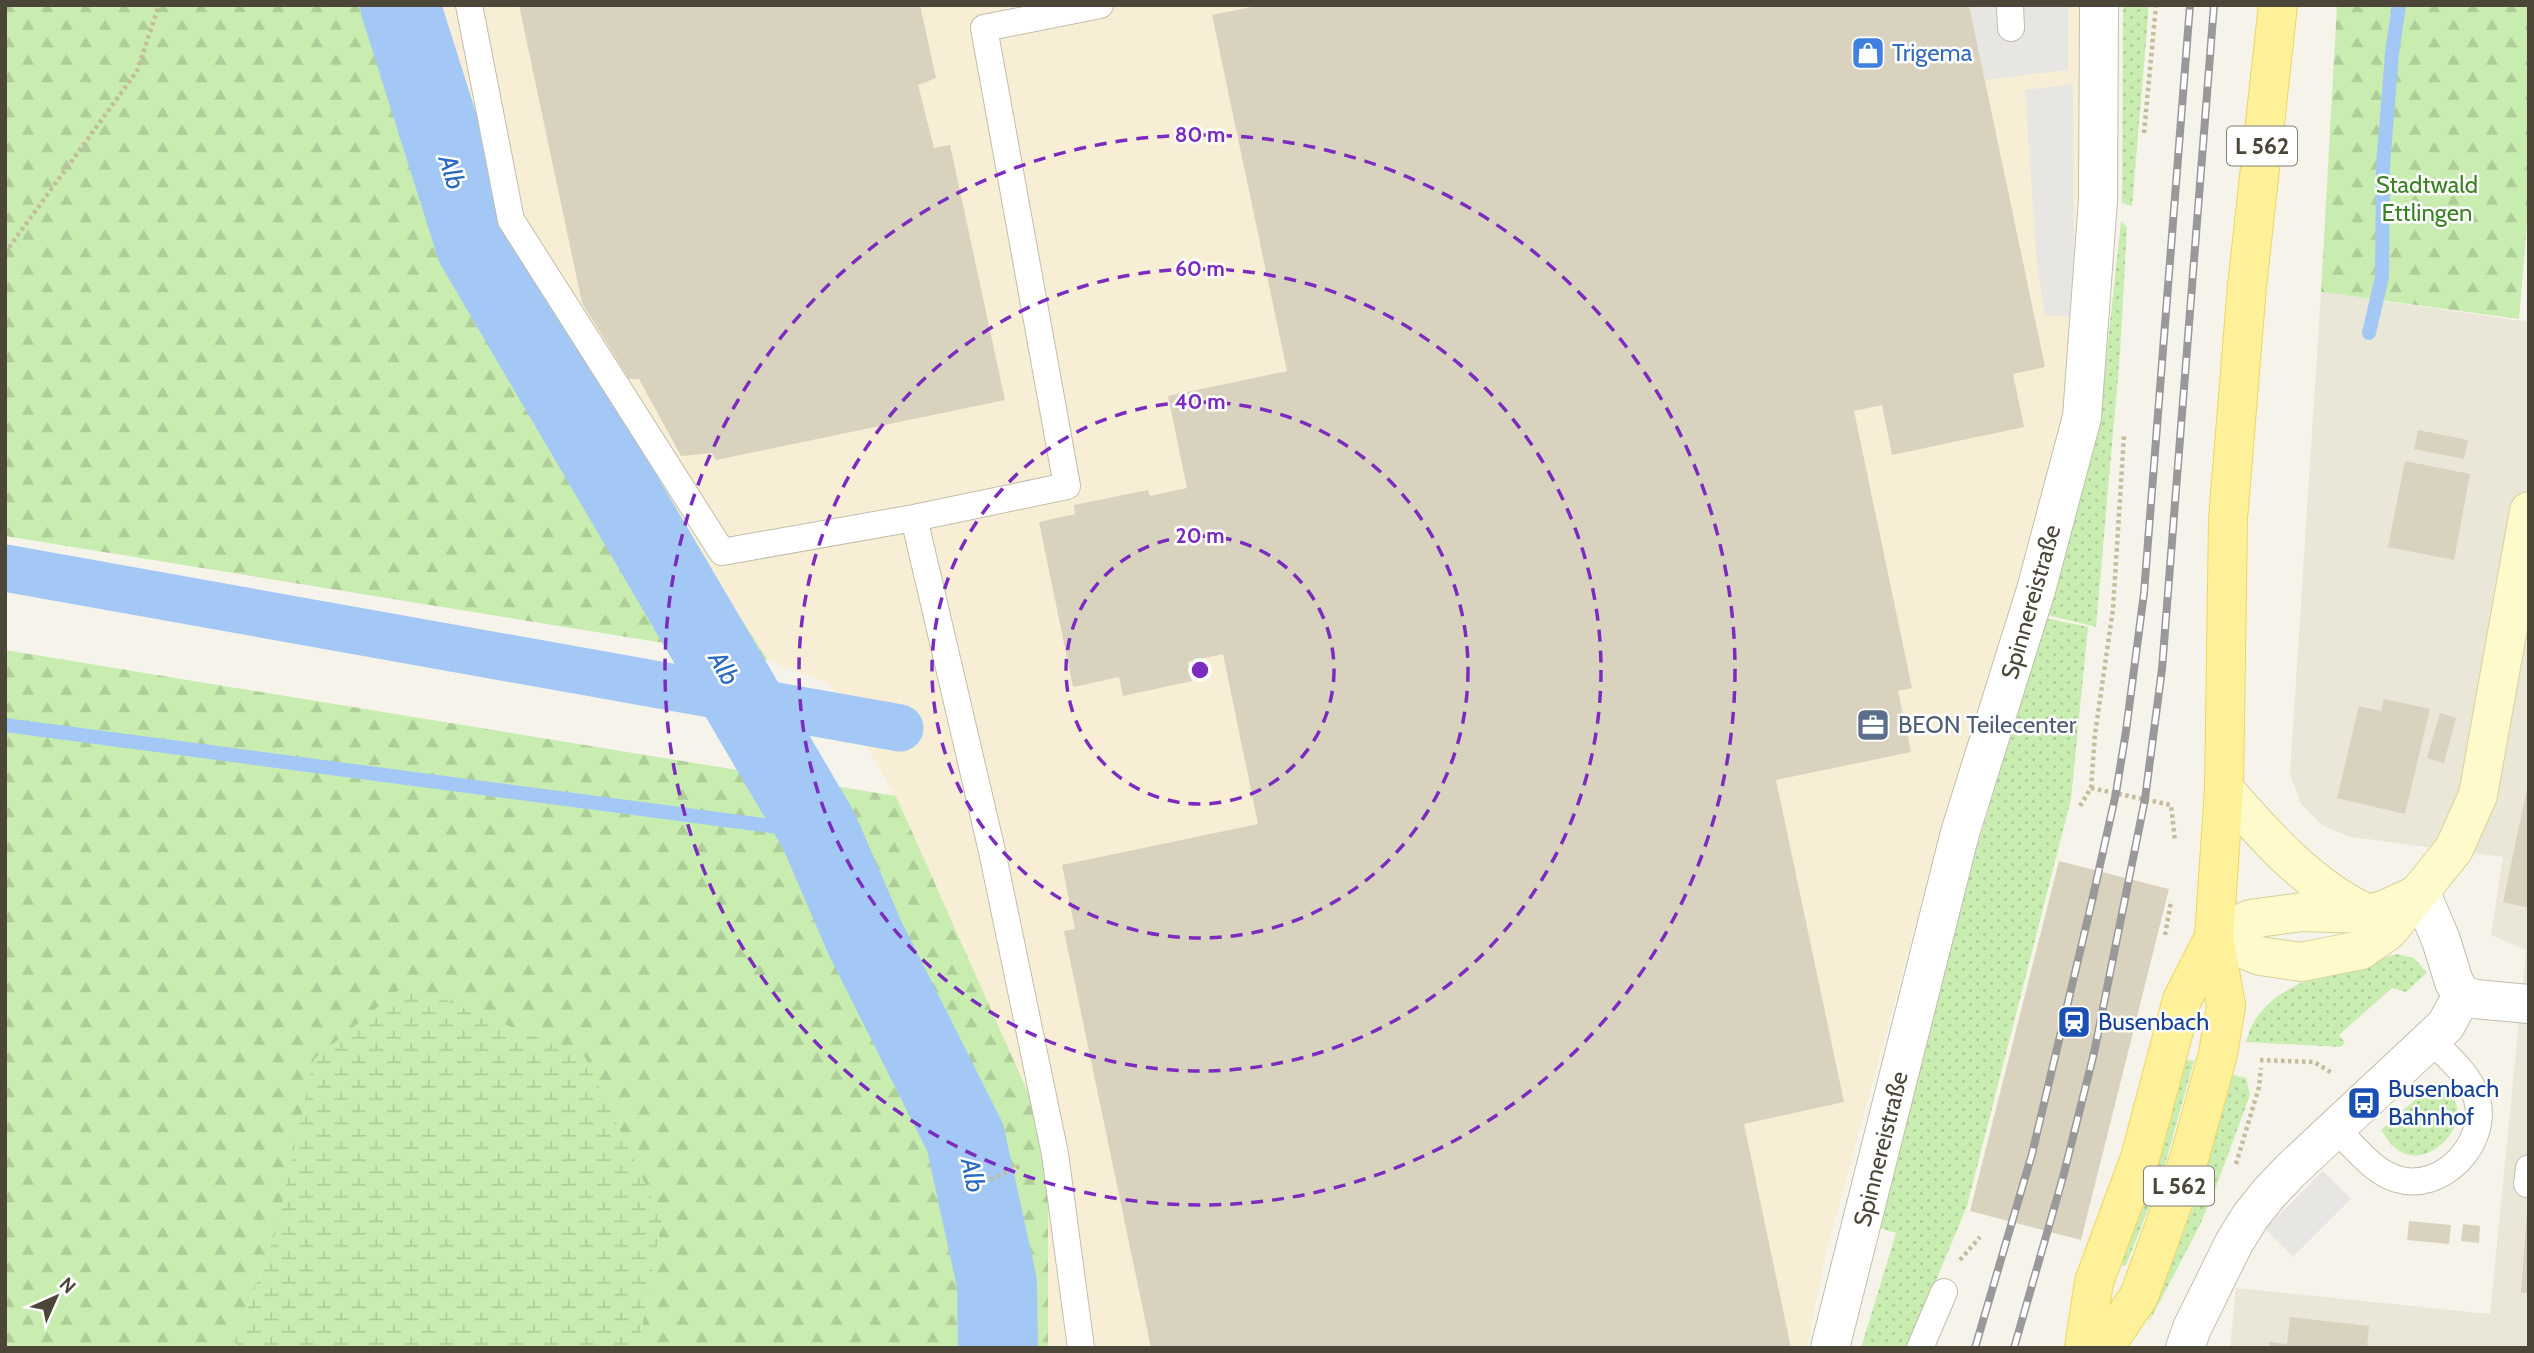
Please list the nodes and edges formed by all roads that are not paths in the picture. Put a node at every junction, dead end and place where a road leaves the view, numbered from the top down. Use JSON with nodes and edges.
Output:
{"nodes":[{"id":1,"x":469,"y":5,"type":"edge"},
{"id":2,"x":1100,"y":5,"type":"edge"},
{"id":3,"x":2099,"y":5,"type":"edge"},
{"id":4,"x":2278,"y":5,"type":"edge"},
{"id":5,"x":2529,"y":511,"type":"edge"},
{"id":6,"x":914,"y":518,"type":"junction"},
{"id":7,"x":2224,"y":789,"type":"junction"},
{"id":8,"x":2421,"y":893,"type":"junction"},
{"id":9,"x":2368,"y":914,"type":"junction"},
{"id":10,"x":2214,"y":937,"type":"junction"},
{"id":11,"x":2462,"y":995,"type":"junction"},
{"id":12,"x":2529,"y":1004,"type":"edge"},
{"id":13,"x":2431,"y":1040,"type":"junction"},
{"id":14,"x":2335,"y":1128,"type":"junction"},
{"id":15,"x":1944,"y":1293,"type":"dead end"},
{"id":16,"x":1081,"y":1348,"type":"edge"},
{"id":17,"x":1830,"y":1348,"type":"edge"},
{"id":18,"x":1920,"y":1348,"type":"edge"},
{"id":19,"x":2084,"y":1348,"type":"edge"},
{"id":20,"x":2104,"y":1348,"type":"edge"},
{"id":21,"x":2185,"y":1348,"type":"edge"}],
"edges":[{"from":1,"to":6,"type":"lane"},
{"from":2,"to":6,"type":"lane"},
{"from":3,"to":17,"type":"street","name":"Spinnereistraße"},
{"from":4,"to":7,"type":"main road","number":"L 562"},
{"from":5,"to":8,"type":"main road"},
{"from":6,"to":16,"type":"lane"},
{"from":7,"to":9,"type":"main road"},
{"from":7,"to":10,"type":"main road","number":"L 562"},
{"from":8,"to":9,"type":"main road"},
{"from":8,"to":10,"type":"main road"},
{"from":8,"to":11,"type":"street"},
{"from":9,"to":10,"type":"main road"},
{"from":10,"to":19,"type":"main road","number":"L 562"},
{"from":10,"to":20,"type":"main road","number":"L 562"},
{"from":11,"to":12,"type":"street"},
{"from":11,"to":13,"type":"street"},
{"from":13,"to":14,"type":"street"},
{"from":13,"to":14,"type":"lane"},
{"from":14,"to":21,"type":"street"},
{"from":15,"to":18,"type":"lane"}]}
